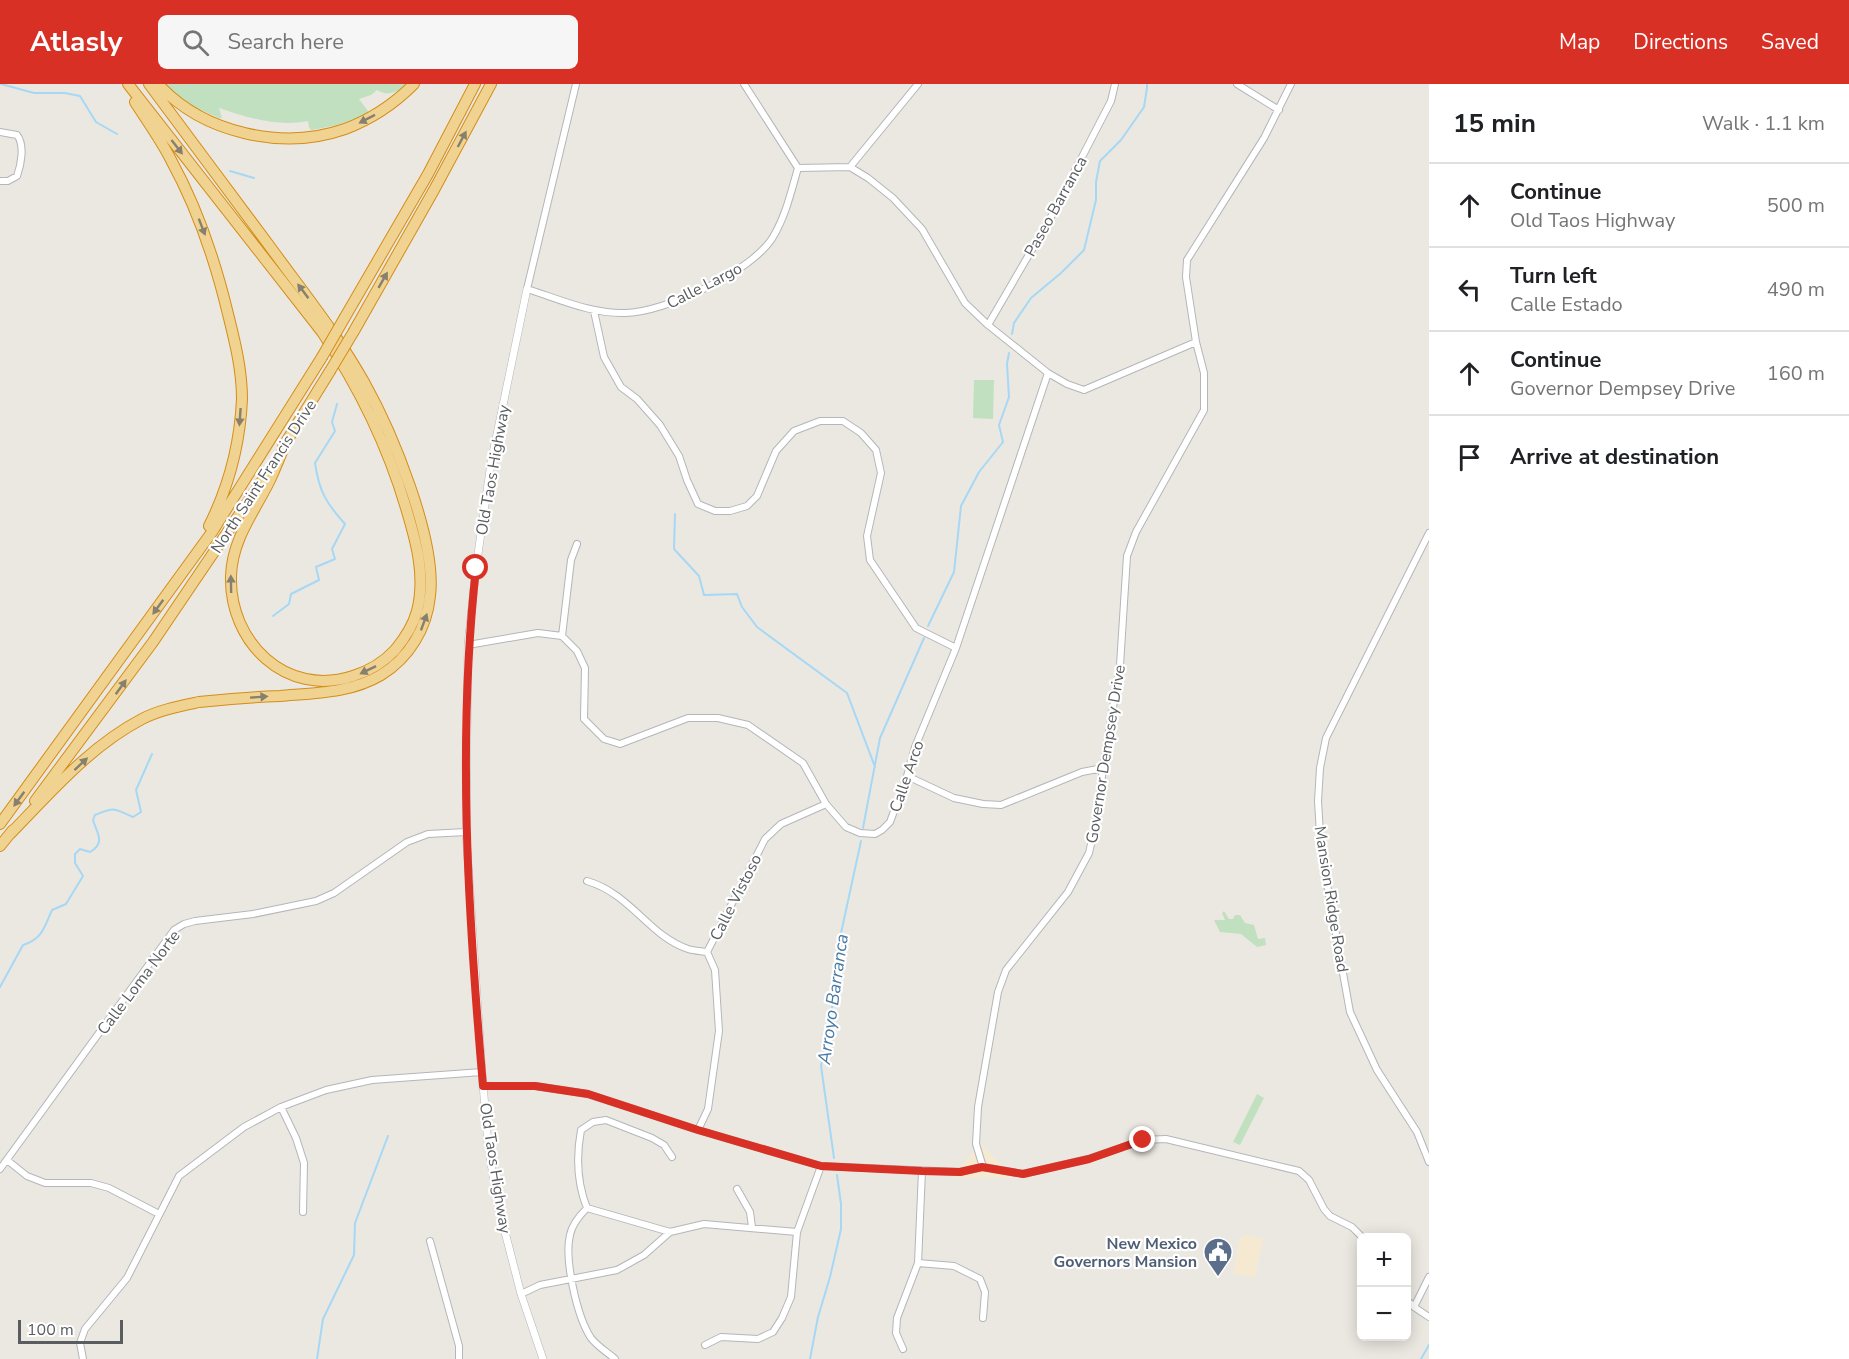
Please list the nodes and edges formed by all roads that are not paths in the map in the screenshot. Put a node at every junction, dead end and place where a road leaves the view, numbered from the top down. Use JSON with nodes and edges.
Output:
{"nodes":[{"id":1,"x":124,"y":84,"type":"edge"},
{"id":2,"x":128,"y":84,"type":"edge"},
{"id":3,"x":149,"y":84,"type":"edge"},
{"id":4,"x":158,"y":84,"type":"edge"},
{"id":5,"x":414,"y":84,"type":"edge"},
{"id":6,"x":475,"y":84,"type":"edge"},
{"id":7,"x":491,"y":84,"type":"edge"},
{"id":8,"x":576,"y":84,"type":"edge"},
{"id":9,"x":744,"y":84,"type":"edge"},
{"id":10,"x":918,"y":84,"type":"edge"},
{"id":11,"x":1115,"y":84,"type":"edge"},
{"id":12,"x":1237,"y":84,"type":"edge"},
{"id":13,"x":1291,"y":84,"type":"edge"},
{"id":14,"x":1279,"y":110,"type":"junction"},
{"id":15,"x":0,"y":132,"type":"edge"},
{"id":16,"x":850,"y":167,"type":"junction"},
{"id":17,"x":798,"y":168,"type":"junction"},
{"id":18,"x":0,"y":181,"type":"edge"},
{"id":19,"x":527,"y":289,"type":"junction"},
{"id":20,"x":594,"y":311,"type":"junction"},
{"id":21,"x":988,"y":325,"type":"junction"},
{"id":22,"x":1196,"y":342,"type":"junction"},
{"id":23,"x":1048,"y":373,"type":"junction"},
{"id":24,"x":286,"y":442,"type":"junction"},
{"id":25,"x":1429,"y":533,"type":"edge"},
{"id":26,"x":577,"y":544,"type":"dead end"},
{"id":27,"x":192,"y":560,"type":"junction"},
{"id":28,"x":562,"y":636,"type":"junction"},
{"id":29,"x":468,"y":645,"type":"junction"},
{"id":30,"x":956,"y":648,"type":"junction"},
{"id":31,"x":1103,"y":768,"type":"junction"},
{"id":32,"x":907,"y":776,"type":"junction"},
{"id":33,"x":826,"y":804,"type":"junction"},
{"id":34,"x":0,"y":824,"type":"edge"},
{"id":35,"x":466,"y":832,"type":"junction"},
{"id":36,"x":10,"y":834,"type":"junction"},
{"id":37,"x":0,"y":846,"type":"edge"},
{"id":38,"x":587,"y":881,"type":"dead end"},
{"id":39,"x":707,"y":952,"type":"junction"},
{"id":40,"x":482,"y":1072,"type":"junction"},
{"id":41,"x":483,"y":1086,"type":"junction"},
{"id":42,"x":281,"y":1107,"type":"junction"},
{"id":43,"x":698,"y":1130,"type":"junction"},
{"id":44,"x":672,"y":1157,"type":"dead end"},
{"id":45,"x":7,"y":1160,"type":"junction"},
{"id":46,"x":1429,"y":1162,"type":"edge"},
{"id":47,"x":821,"y":1166,"type":"junction"},
{"id":48,"x":982,"y":1167,"type":"junction"},
{"id":49,"x":0,"y":1169,"type":"edge"},
{"id":50,"x":922,"y":1171,"type":"junction"},
{"id":51,"x":737,"y":1189,"type":"dead end"},
{"id":52,"x":587,"y":1208,"type":"junction"},
{"id":53,"x":303,"y":1212,"type":"dead end"},
{"id":54,"x":159,"y":1214,"type":"junction"},
{"id":55,"x":752,"y":1227,"type":"junction"},
{"id":56,"x":670,"y":1232,"type":"junction"},
{"id":57,"x":797,"y":1232,"type":"junction"},
{"id":58,"x":1358,"y":1233,"type":"edge"},
{"id":59,"x":430,"y":1241,"type":"dead end"},
{"id":60,"x":918,"y":1263,"type":"junction"},
{"id":61,"x":1429,"y":1277,"type":"edge"},
{"id":62,"x":571,"y":1278,"type":"junction"},
{"id":63,"x":521,"y":1294,"type":"junction"},
{"id":64,"x":1411,"y":1304,"type":"edge"},
{"id":65,"x":1414,"y":1307,"type":"junction"},
{"id":66,"x":1429,"y":1317,"type":"edge"},
{"id":67,"x":983,"y":1318,"type":"dead end"},
{"id":68,"x":705,"y":1345,"type":"dead end"},
{"id":69,"x":903,"y":1349,"type":"dead end"},
{"id":70,"x":82,"y":1359,"type":"edge"},
{"id":71,"x":459,"y":1359,"type":"edge"},
{"id":72,"x":543,"y":1359,"type":"edge"},
{"id":73,"x":615,"y":1359,"type":"edge"}],
"edges":[{"from":1,"to":27,"type":"highway","one_way":true},
{"from":2,"to":24,"type":"highway","one_way":true},
{"from":36,"to":3,"type":"highway","one_way":true},
{"from":5,"to":4,"type":"highway","one_way":true},
{"from":6,"to":27,"type":"highway","name":"North Saint Francis Drive","bridge":true},
{"from":24,"to":7,"type":"highway","name":"North Saint Francis Drive","one_way":true,"bridge":true},
{"from":8,"to":19,"type":"street","name":"Old Taos Highway"},
{"from":9,"to":17,"type":"street"},
{"from":10,"to":16,"type":"street"},
{"from":11,"to":21,"type":"street","name":"Paseo Barranca"},
{"from":12,"to":14,"type":"street"},
{"from":13,"to":14,"type":"street","name":"Governor Dempsey Drive"},
{"from":14,"to":22,"type":"street","name":"Governor Dempsey Drive"},
{"from":15,"to":18,"type":"street"},
{"from":16,"to":17,"type":"street"},
{"from":16,"to":21,"type":"street"},
{"from":17,"to":20,"type":"street","name":"Calle Largo"},
{"from":19,"to":20,"type":"street","name":"Calle Largo"},
{"from":19,"to":29,"type":"street","name":"Old Taos Highway"},
{"from":20,"to":30,"type":"street"},
{"from":21,"to":23,"type":"street"},
{"from":22,"to":23,"type":"street"},
{"from":22,"to":31,"type":"street","name":"Governor Dempsey Drive"},
{"from":23,"to":30,"type":"street","name":"Calle Arco"},
{"from":36,"to":24,"type":"highway","name":"North Saint Francis Drive","one_way":true},
{"from":25,"to":46,"type":"street","name":"Mansion Ridge Road"},
{"from":26,"to":28,"type":"street"},
{"from":27,"to":34,"type":"highway","name":"North Saint Francis Drive","one_way":true},
{"from":28,"to":29,"type":"street"},
{"from":28,"to":33,"type":"street","name":"Calle Arco"},
{"from":29,"to":35,"type":"street","name":"Old Taos Highway"},
{"from":30,"to":32,"type":"street","name":"Calle Arco"},
{"from":31,"to":32,"type":"street"},
{"from":31,"to":48,"type":"street","name":"Governor Dempsey Drive"},
{"from":32,"to":33,"type":"street","name":"Calle Arco"},
{"from":33,"to":39,"type":"street","name":"Calle Vistoso"},
{"from":35,"to":40,"type":"street","name":"Old Taos Highway"},
{"from":35,"to":45,"type":"street","name":"Calle Loma Norte"},
{"from":36,"to":37,"type":"highway","name":"North Saint Francis Drive"},
{"from":38,"to":39,"type":"street"},
{"from":39,"to":43,"type":"street","name":"Calle Vistoso"},
{"from":40,"to":41,"type":"street","name":"Old Taos Highway"},
{"from":40,"to":42,"type":"street"},
{"from":41,"to":43,"type":"street"},
{"from":41,"to":63,"type":"street","name":"Old Taos Highway"},
{"from":42,"to":53,"type":"street"},
{"from":42,"to":54,"type":"street"},
{"from":43,"to":47,"type":"street"},
{"from":44,"to":52,"type":"street"},
{"from":45,"to":49,"type":"street","name":"Calle Loma Norte"},
{"from":45,"to":54,"type":"street"},
{"from":47,"to":50,"type":"street"},
{"from":47,"to":57,"type":"street"},
{"from":48,"to":50,"type":"street"},
{"from":48,"to":58,"type":"street"},
{"from":50,"to":60,"type":"street"},
{"from":51,"to":55,"type":"street"},
{"from":52,"to":56,"type":"street"},
{"from":52,"to":62,"type":"street"},
{"from":54,"to":70,"type":"street"},
{"from":55,"to":56,"type":"street"},
{"from":55,"to":57,"type":"street"},
{"from":56,"to":62,"type":"street"},
{"from":57,"to":68,"type":"street"},
{"from":59,"to":71,"type":"street"},
{"from":60,"to":67,"type":"street"},
{"from":60,"to":69,"type":"street"},
{"from":61,"to":65,"type":"street"},
{"from":62,"to":63,"type":"street"},
{"from":62,"to":73,"type":"street"},
{"from":63,"to":72,"type":"street","name":"Old Taos Highway"},
{"from":64,"to":65,"type":"street"},
{"from":65,"to":66,"type":"street"}]}
